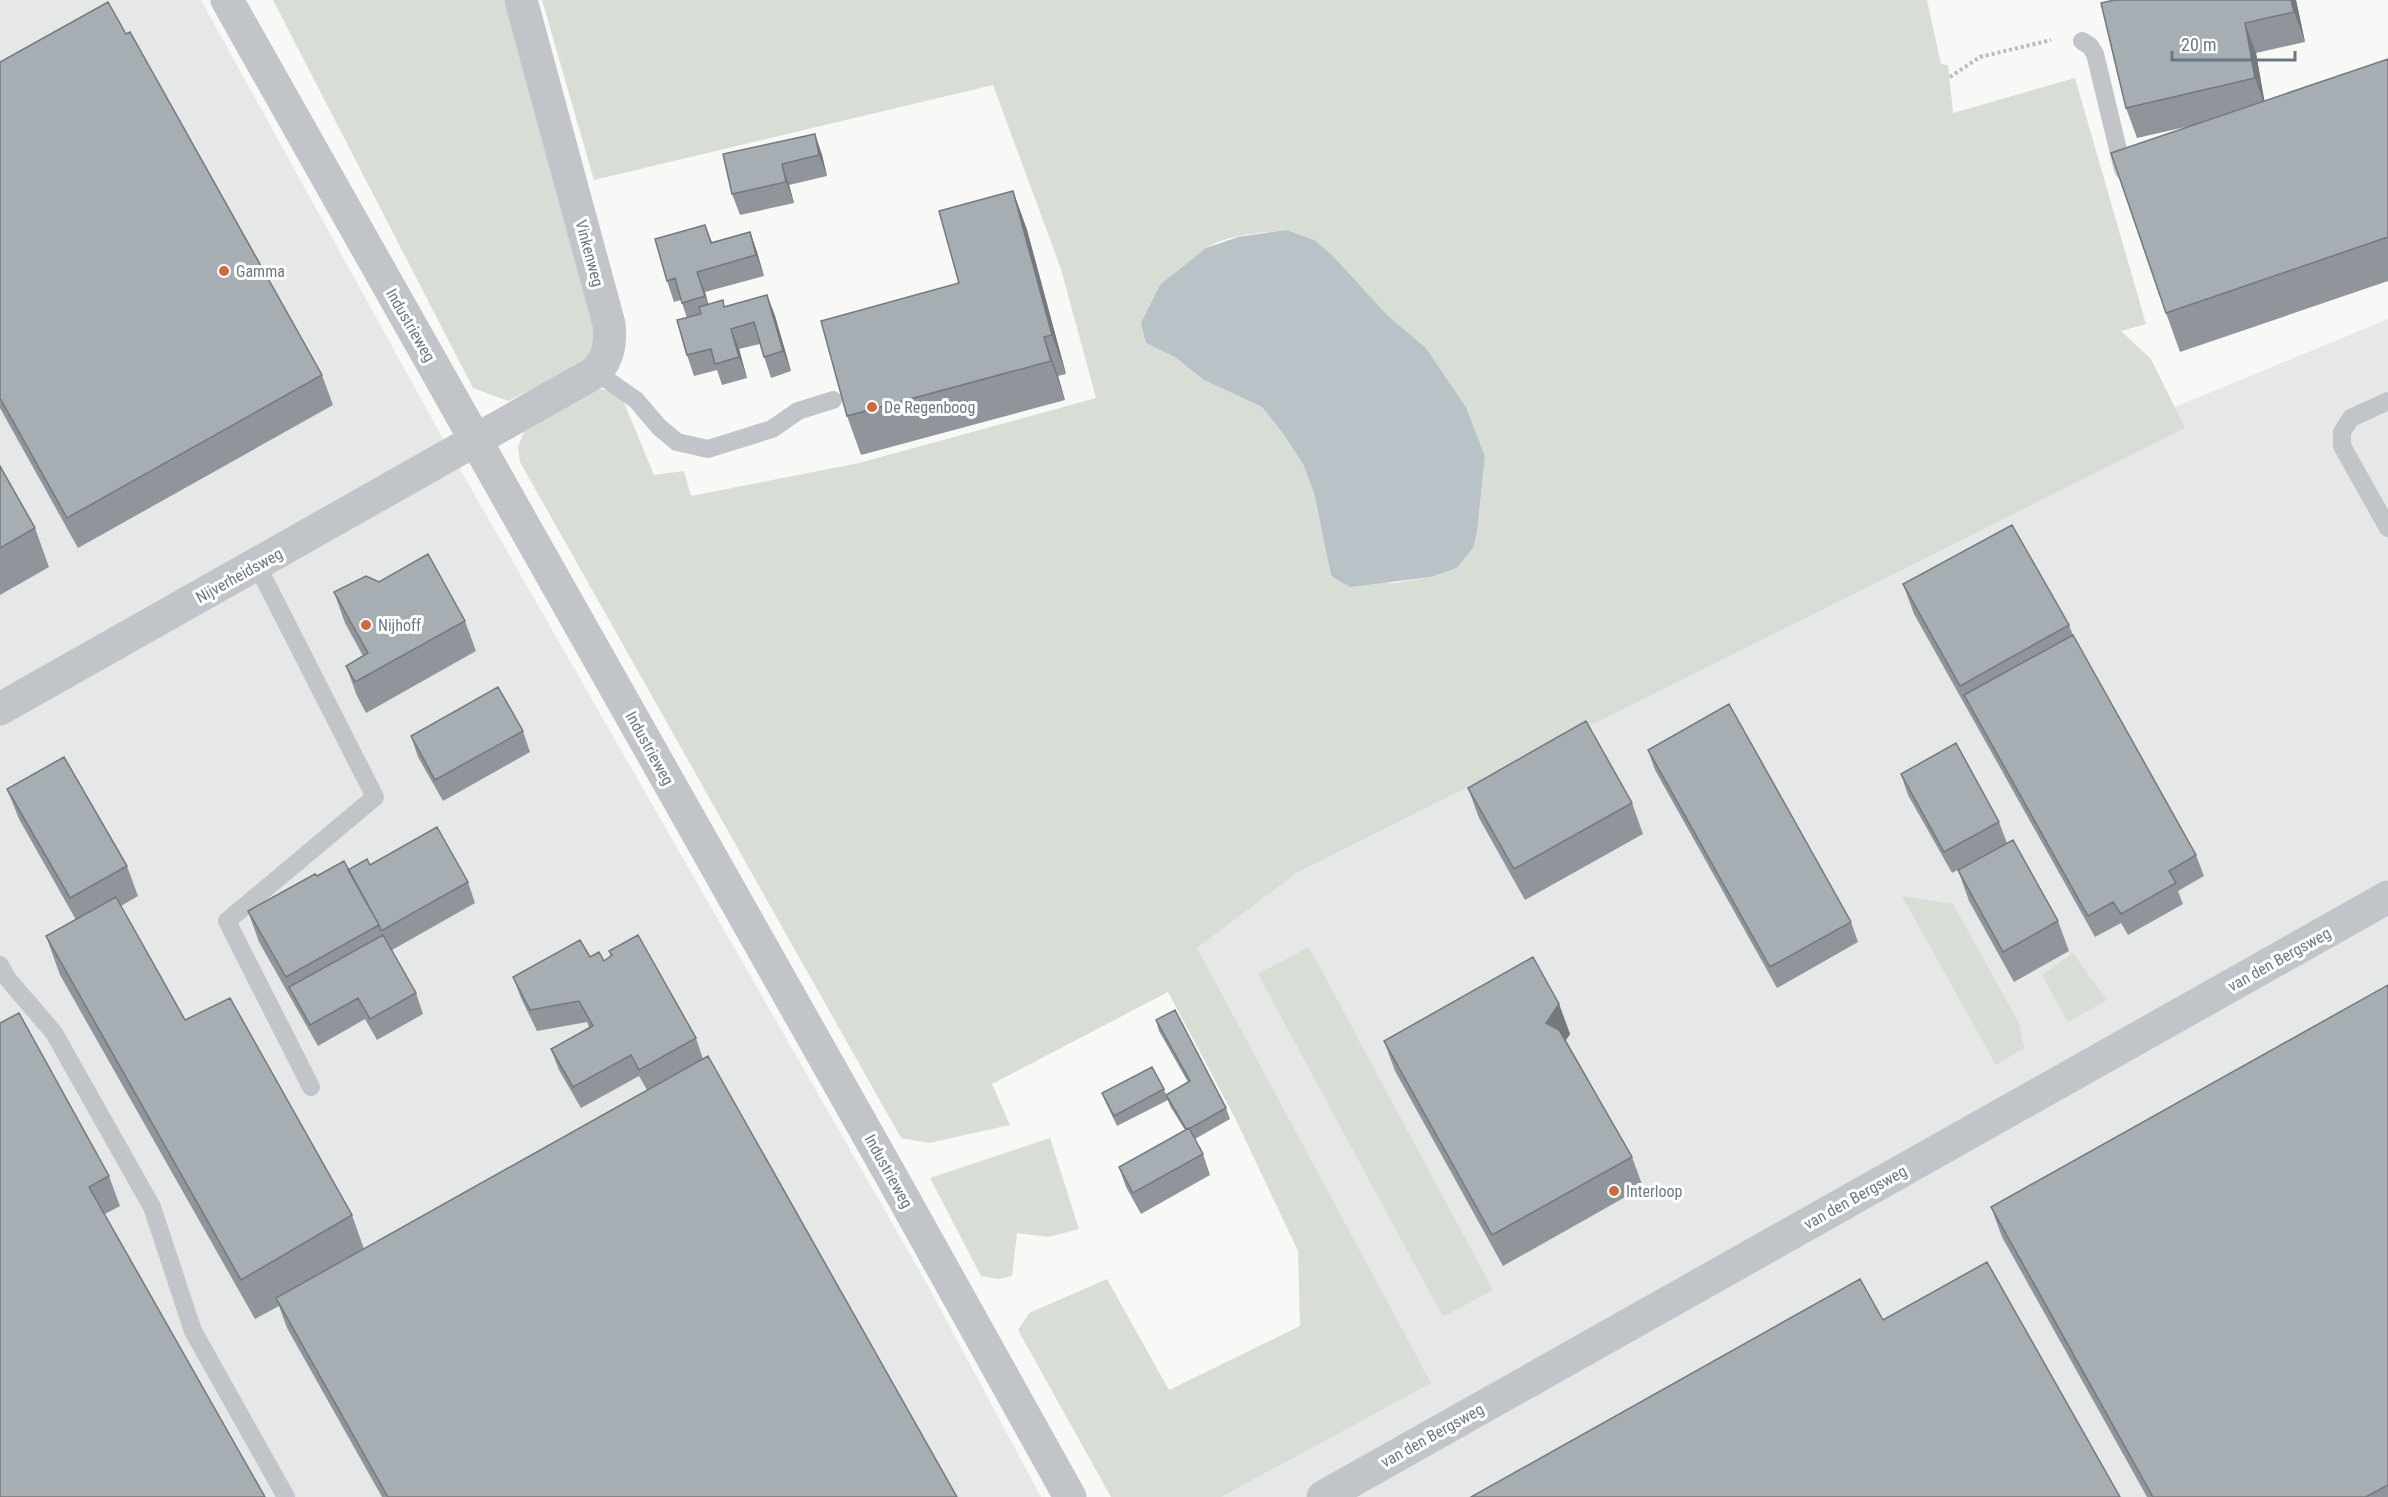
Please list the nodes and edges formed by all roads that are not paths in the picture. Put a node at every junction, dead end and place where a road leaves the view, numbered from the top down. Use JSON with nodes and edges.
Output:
{"nodes":[{"id":1,"x":227,"y":0,"type":"edge"},
{"id":2,"x":521,"y":0,"type":"edge"},
{"id":3,"x":2082,"y":41,"type":"road end"},
{"id":4,"x":2145,"y":163,"type":"edge"},
{"id":5,"x":596,"y":372,"type":"junction"},
{"id":6,"x":834,"y":400,"type":"edge"},
{"id":7,"x":2388,"y":401,"type":"edge"},
{"id":8,"x":477,"y":441,"type":"junction"},
{"id":9,"x":2388,"y":528,"type":"edge"},
{"id":10,"x":257,"y":565,"type":"junction"},
{"id":11,"x":0,"y":709,"type":"edge"},
{"id":12,"x":2388,"y":897,"type":"edge"},
{"id":13,"x":0,"y":964,"type":"edge"},
{"id":14,"x":311,"y":1087,"type":"dead end"},
{"id":15,"x":286,"y":1497,"type":"edge"},
{"id":16,"x":1070,"y":1497,"type":"edge"},
{"id":17,"x":1323,"y":1497,"type":"edge"}],
"edges":[{"from":1,"to":8,"type":"street","name":"Industrieweg"},
{"from":2,"to":5,"type":"street","name":"Vinkenweg"},
{"from":3,"to":4,"type":"lane"},
{"from":5,"to":6,"type":"lane"},
{"from":5,"to":8,"type":"street"},
{"from":7,"to":9,"type":"lane"},
{"from":8,"to":10,"type":"street","name":"Nijverheidsweg"},
{"from":8,"to":16,"type":"street","name":"Industrieweg"},
{"from":10,"to":11,"type":"street","name":"Nijverheidsweg"},
{"from":10,"to":14,"type":"lane"},
{"from":12,"to":17,"type":"street","name":"van den Bergsweg"},
{"from":13,"to":15,"type":"lane"}]}
